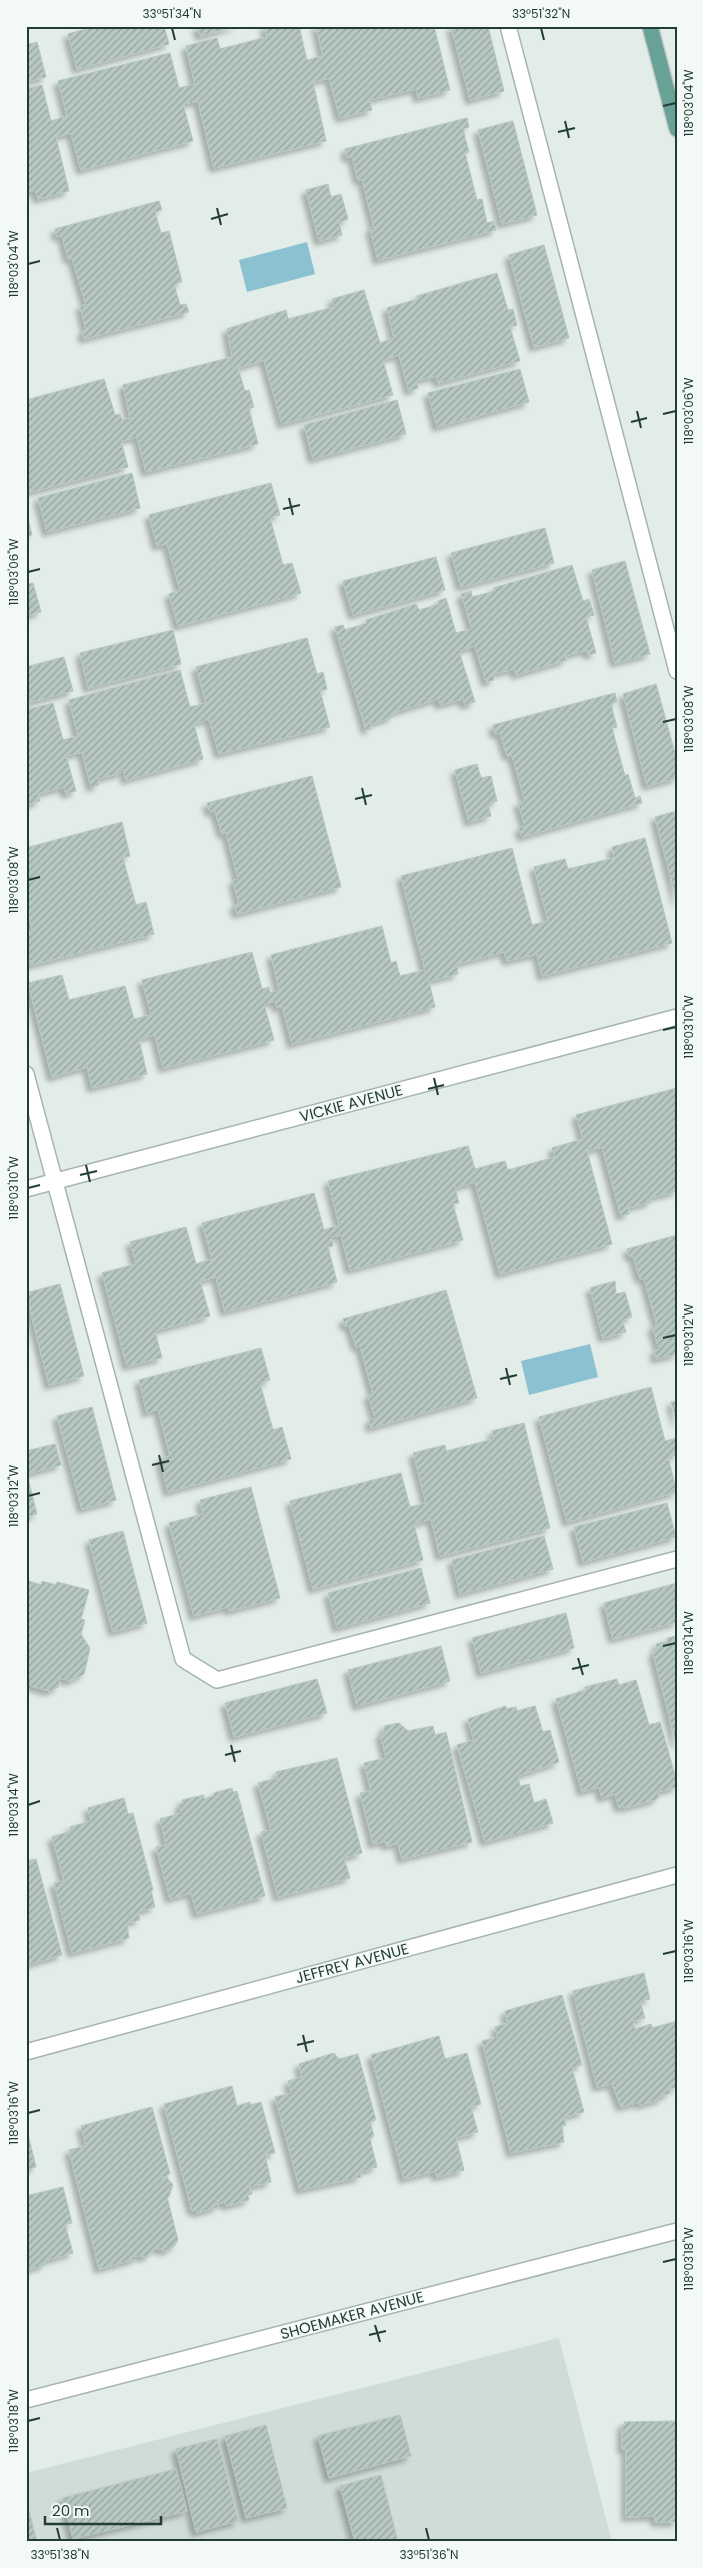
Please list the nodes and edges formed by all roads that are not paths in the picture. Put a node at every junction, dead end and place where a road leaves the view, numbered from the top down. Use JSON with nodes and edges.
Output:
{"nodes":[{"id":1,"x":508,"y":26,"type":"edge"},
{"id":2,"x":650,"y":26,"type":"edge"},
{"id":3,"x":677,"y":129,"type":"edge"},
{"id":4,"x":677,"y":671,"type":"edge"},
{"id":5,"x":677,"y":1017,"type":"edge"},
{"id":6,"x":26,"y":1074,"type":"edge"},
{"id":7,"x":55,"y":1182,"type":"junction"},
{"id":8,"x":26,"y":1189,"type":"edge"},
{"id":9,"x":677,"y":1559,"type":"edge"},
{"id":10,"x":677,"y":1874,"type":"edge"},
{"id":11,"x":26,"y":2052,"type":"edge"},
{"id":12,"x":677,"y":2231,"type":"edge"},
{"id":13,"x":26,"y":2400,"type":"edge"}],
"edges":[{"from":1,"to":4,"type":"street"},
{"from":2,"to":3,"type":"main road"},
{"from":5,"to":7,"type":"street","name":"VICKIE AVENUE"},
{"from":6,"to":7,"type":"street"},
{"from":7,"to":8,"type":"street","name":"VICKIE AVENUE"},
{"from":7,"to":9,"type":"street"},
{"from":10,"to":11,"type":"street","name":"JEFFREY AVENUE"},
{"from":12,"to":13,"type":"street","name":"SHOEMAKER AVENUE"}]}
